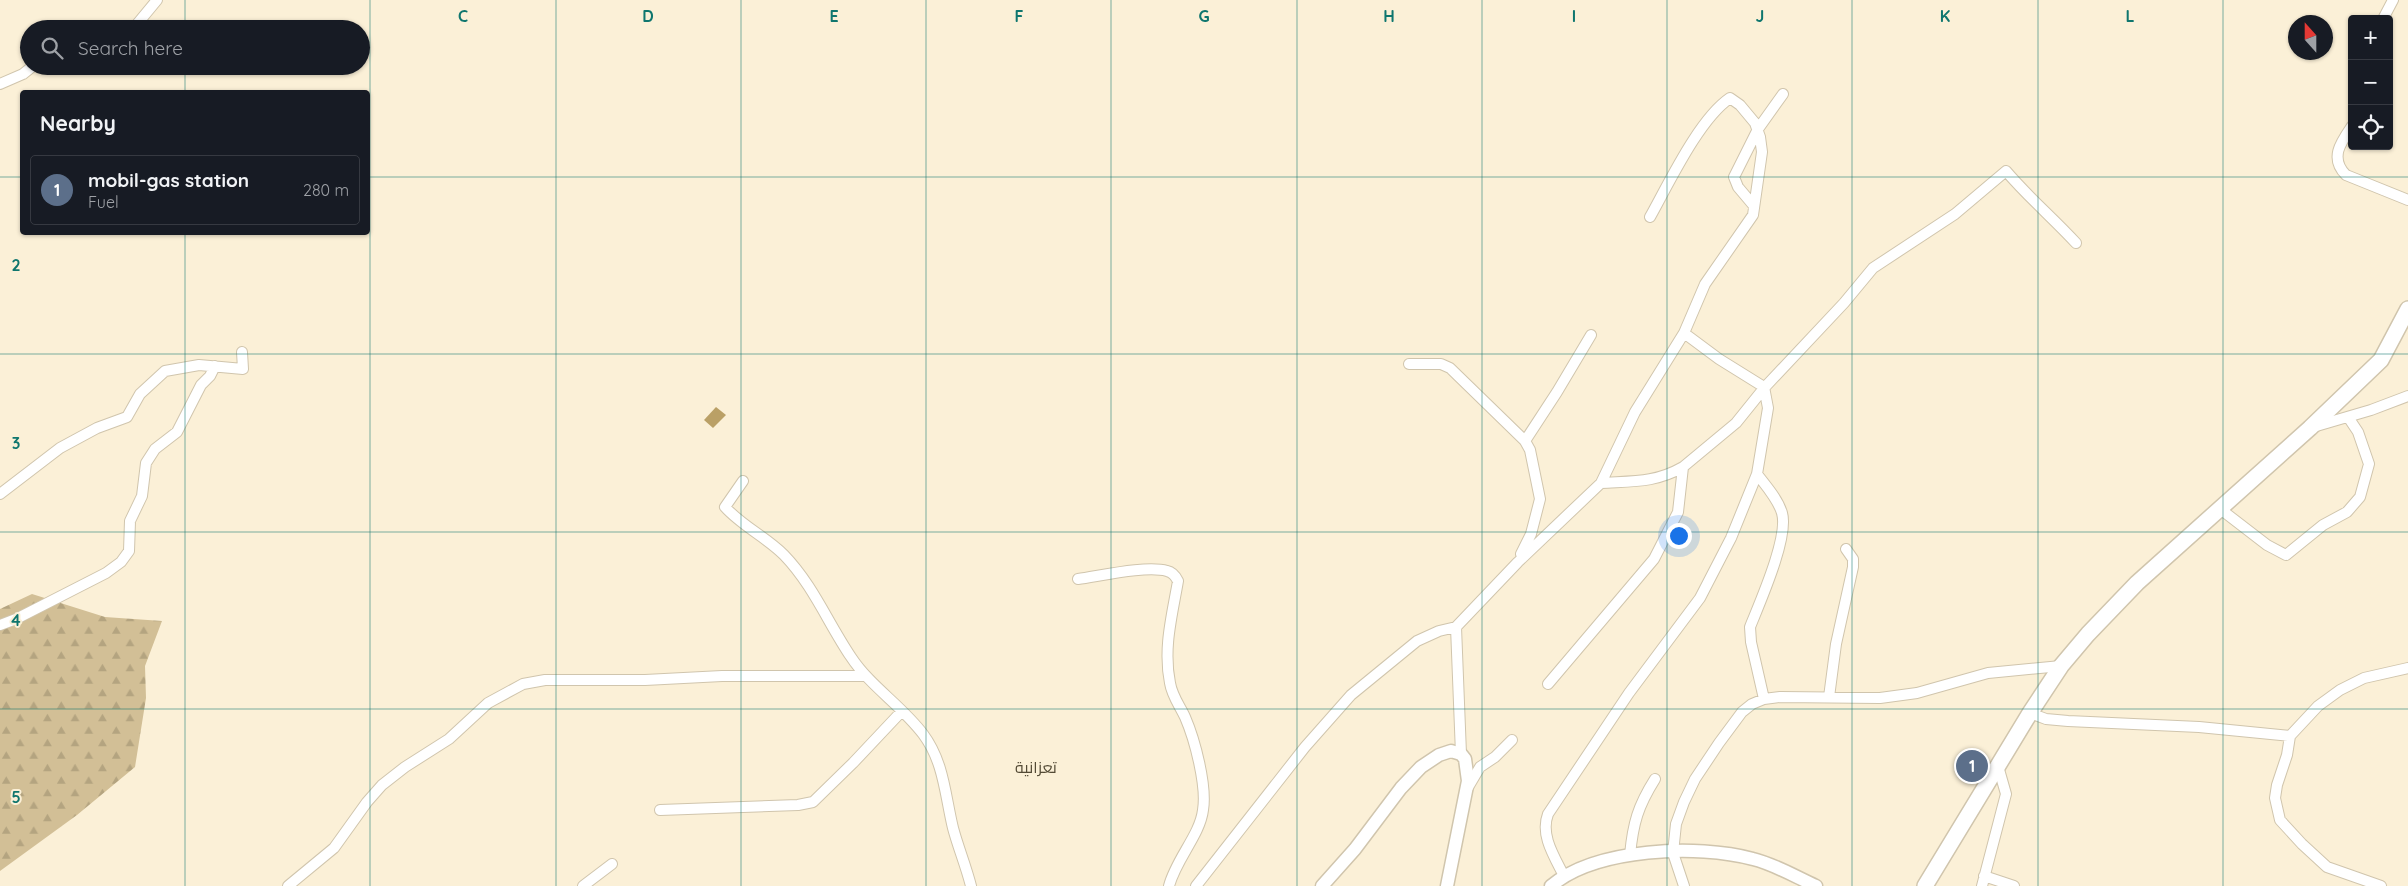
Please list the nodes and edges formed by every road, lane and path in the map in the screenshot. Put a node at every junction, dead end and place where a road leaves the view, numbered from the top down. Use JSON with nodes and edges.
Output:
{"nodes":[{"id":1,"x":156,"y":0,"type":"edge"},
{"id":2,"x":2393,"y":0,"type":"edge"},
{"id":3,"x":2385,"y":15,"type":"edge"},
{"id":4,"x":140,"y":20,"type":"edge"},
{"id":5,"x":21,"y":75,"type":"edge"},
{"id":6,"x":0,"y":84,"type":"edge"},
{"id":7,"x":1783,"y":94,"type":"dead end"},
{"id":8,"x":1758,"y":129,"type":"junction"},
{"id":9,"x":2348,"y":132,"type":"edge"},
{"id":10,"x":2408,"y":200,"type":"edge"},
{"id":11,"x":1754,"y":206,"type":"junction"},
{"id":12,"x":1650,"y":216,"type":"dead end"},
{"id":13,"x":2076,"y":243,"type":"dead end"},
{"id":14,"x":2408,"y":309,"type":"edge"},
{"id":15,"x":1684,"y":333,"type":"junction"},
{"id":16,"x":1591,"y":335,"type":"dead end"},
{"id":17,"x":242,"y":352,"type":"dead end"},
{"id":18,"x":1409,"y":364,"type":"dead end"},
{"id":19,"x":215,"y":366,"type":"junction"},
{"id":20,"x":1765,"y":387,"type":"junction"},
{"id":21,"x":2408,"y":396,"type":"edge"},
{"id":22,"x":2348,"y":417,"type":"junction"},
{"id":23,"x":2310,"y":428,"type":"junction"},
{"id":24,"x":1525,"y":441,"type":"junction"},
{"id":25,"x":1683,"y":467,"type":"junction"},
{"id":26,"x":1757,"y":474,"type":"junction"},
{"id":27,"x":744,"y":481,"type":"dead end"},
{"id":28,"x":1601,"y":483,"type":"junction"},
{"id":29,"x":0,"y":494,"type":"edge"},
{"id":30,"x":2219,"y":508,"type":"junction"},
{"id":31,"x":1846,"y":548,"type":"dead end"},
{"id":32,"x":1518,"y":562,"type":"junction"},
{"id":33,"x":1078,"y":579,"type":"dead end"},
{"id":34,"x":0,"y":625,"type":"edge"},
{"id":35,"x":1456,"y":627,"type":"junction"},
{"id":36,"x":2061,"y":666,"type":"junction"},
{"id":37,"x":2408,"y":668,"type":"edge"},
{"id":38,"x":864,"y":676,"type":"junction"},
{"id":39,"x":1548,"y":684,"type":"dead end"},
{"id":40,"x":1829,"y":697,"type":"junction"},
{"id":41,"x":1764,"y":700,"type":"junction"},
{"id":42,"x":902,"y":711,"type":"junction"},
{"id":43,"x":2030,"y":713,"type":"junction"},
{"id":44,"x":2290,"y":736,"type":"junction"},
{"id":45,"x":1512,"y":740,"type":"dead end"},
{"id":46,"x":1460,"y":754,"type":"junction"},
{"id":47,"x":1998,"y":766,"type":"junction"},
{"id":48,"x":1655,"y":779,"type":"dead end"},
{"id":49,"x":1465,"y":792,"type":"junction"},
{"id":50,"x":660,"y":810,"type":"dead end"},
{"id":51,"x":1673,"y":853,"type":"junction"},
{"id":52,"x":1630,"y":855,"type":"junction"},
{"id":53,"x":612,"y":864,"type":"dead end"},
{"id":54,"x":1564,"y":876,"type":"junction"},
{"id":55,"x":1983,"y":881,"type":"edge"},
{"id":56,"x":288,"y":886,"type":"edge"},
{"id":57,"x":583,"y":886,"type":"edge"},
{"id":58,"x":971,"y":886,"type":"edge"},
{"id":59,"x":1169,"y":886,"type":"edge"},
{"id":60,"x":1196,"y":886,"type":"edge"},
{"id":61,"x":1322,"y":886,"type":"edge"},
{"id":62,"x":1447,"y":886,"type":"edge"},
{"id":63,"x":1551,"y":886,"type":"edge"},
{"id":64,"x":1684,"y":886,"type":"edge"},
{"id":65,"x":1816,"y":886,"type":"edge"},
{"id":66,"x":1926,"y":886,"type":"edge"},
{"id":67,"x":2014,"y":886,"type":"edge"},
{"id":68,"x":2381,"y":886,"type":"edge"}],
"edges":[{"from":1,"to":4,"type":"street"},
{"from":2,"to":3,"type":"street"},
{"from":5,"to":6,"type":"street"},
{"from":7,"to":8,"type":"street"},
{"from":8,"to":11,"type":"street"},
{"from":8,"to":11,"type":"street"},
{"from":8,"to":12,"type":"street"},
{"from":9,"to":10,"type":"street"},
{"from":11,"to":15,"type":"street"},
{"from":13,"to":20,"type":"street"},
{"from":14,"to":23,"type":"main road"},
{"from":15,"to":20,"type":"street"},
{"from":15,"to":28,"type":"street"},
{"from":16,"to":24,"type":"street"},
{"from":17,"to":19,"type":"street"},
{"from":18,"to":24,"type":"street"},
{"from":19,"to":29,"type":"street"},
{"from":19,"to":34,"type":"street"},
{"from":20,"to":25,"type":"street"},
{"from":20,"to":26,"type":"street"},
{"from":21,"to":22,"type":"street"},
{"from":22,"to":23,"type":"street"},
{"from":22,"to":30,"type":"street"},
{"from":23,"to":30,"type":"main road"},
{"from":24,"to":32,"type":"street"},
{"from":25,"to":28,"type":"street"},
{"from":25,"to":39,"type":"street"},
{"from":26,"to":41,"type":"street"},
{"from":26,"to":54,"type":"street"},
{"from":27,"to":38,"type":"street"},
{"from":28,"to":32,"type":"street"},
{"from":30,"to":36,"type":"main road"},
{"from":31,"to":40,"type":"street"},
{"from":32,"to":35,"type":"street"},
{"from":33,"to":59,"type":"street"},
{"from":35,"to":46,"type":"street"},
{"from":35,"to":60,"type":"street"},
{"from":36,"to":40,"type":"street"},
{"from":36,"to":43,"type":"main road"},
{"from":37,"to":44,"type":"street"},
{"from":38,"to":42,"type":"street"},
{"from":38,"to":56,"type":"street"},
{"from":40,"to":41,"type":"street"},
{"from":41,"to":51,"type":"street"},
{"from":42,"to":50,"type":"street"},
{"from":42,"to":58,"type":"street"},
{"from":43,"to":44,"type":"street"},
{"from":43,"to":47,"type":"main road"},
{"from":44,"to":68,"type":"street"},
{"from":45,"to":49,"type":"street"},
{"from":46,"to":49,"type":"street"},
{"from":46,"to":61,"type":"street"},
{"from":47,"to":55,"type":"street"},
{"from":47,"to":66,"type":"main road"},
{"from":48,"to":52,"type":"street"},
{"from":49,"to":62,"type":"street"},
{"from":51,"to":52,"type":"street"},
{"from":51,"to":64,"type":"street"},
{"from":51,"to":65,"type":"street"},
{"from":52,"to":54,"type":"street"},
{"from":53,"to":57,"type":"street"},
{"from":54,"to":63,"type":"street"},
{"from":55,"to":67,"type":"street"}]}
